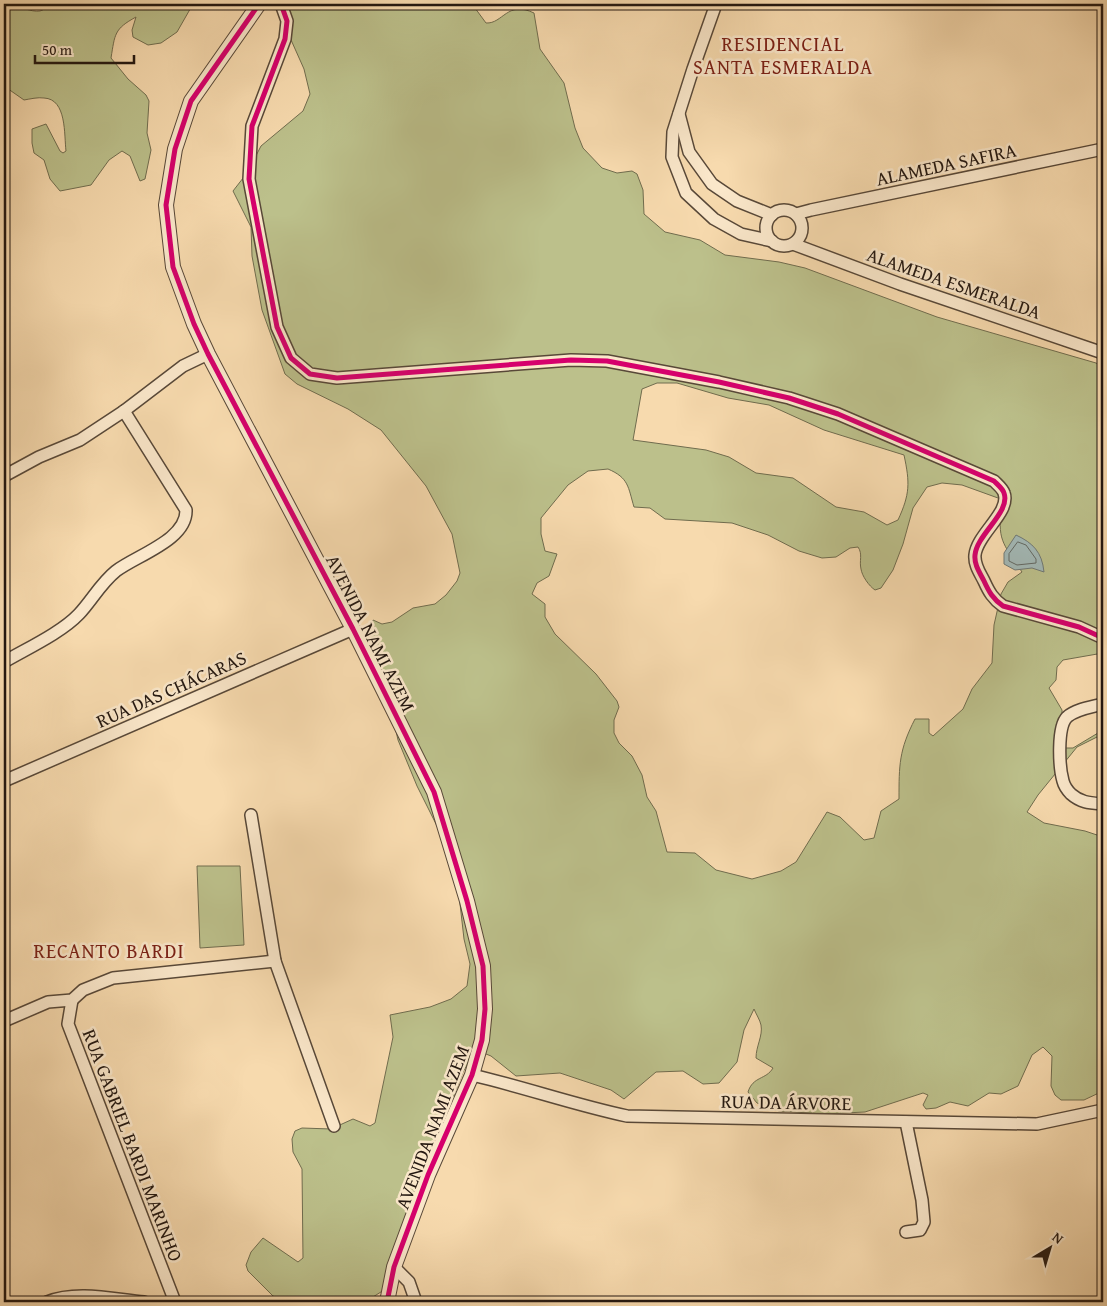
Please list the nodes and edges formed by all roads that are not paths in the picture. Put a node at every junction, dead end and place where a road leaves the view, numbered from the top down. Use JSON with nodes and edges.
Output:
{"nodes":[{"id":1,"x":259,"y":4,"type":"edge"},
{"id":2,"x":281,"y":4,"type":"edge"},
{"id":3,"x":716,"y":4,"type":"edge"},
{"id":4,"x":679,"y":114,"type":"junction"},
{"id":5,"x":1103,"y":149,"type":"edge"},
{"id":6,"x":796,"y":214,"type":"junction"},
{"id":7,"x":772,"y":215,"type":"junction"},
{"id":8,"x":772,"y":241,"type":"junction"},
{"id":9,"x":793,"y":244,"type":"junction"},
{"id":10,"x":208,"y":354,"type":"junction"},
{"id":11,"x":1103,"y":354,"type":"edge"},
{"id":12,"x":124,"y":411,"type":"junction"},
{"id":13,"x":4,"y":476,"type":"edge"},
{"id":14,"x":353,"y":628,"type":"junction"},
{"id":15,"x":1103,"y":638,"type":"edge"},
{"id":16,"x":4,"y":662,"type":"edge"},
{"id":17,"x":1103,"y":704,"type":"edge"},
{"id":18,"x":4,"y":781,"type":"edge"},
{"id":19,"x":1103,"y":804,"type":"edge"},
{"id":20,"x":252,"y":815,"type":"dead end"},
{"id":21,"x":275,"y":961,"type":"junction"},
{"id":22,"x":72,"y":1000,"type":"junction"},
{"id":23,"x":4,"y":1022,"type":"edge"},
{"id":24,"x":472,"y":1075,"type":"junction"},
{"id":25,"x":1103,"y":1110,"type":"edge"},
{"id":26,"x":906,"y":1122,"type":"junction"},
{"id":27,"x":334,"y":1126,"type":"dead end"},
{"id":28,"x":906,"y":1232,"type":"dead end"},
{"id":29,"x":394,"y":1267,"type":"junction"},
{"id":30,"x":47,"y":1302,"type":"edge"},
{"id":31,"x":144,"y":1302,"type":"edge"},
{"id":32,"x":175,"y":1302,"type":"edge"},
{"id":33,"x":387,"y":1302,"type":"edge"},
{"id":34,"x":416,"y":1302,"type":"edge"}],
"edges":[{"from":1,"to":10,"type":"street","name":"AVENIDA NAMI AZEM"},
{"from":2,"to":15,"type":"street"},
{"from":3,"to":4,"type":"street","name":"ALAMEDA ESMERALDA"},
{"from":4,"to":7,"type":"street"},
{"from":4,"to":8,"type":"street","name":"ALAMEDA ESMERALDA"},
{"from":5,"to":6,"type":"street","name":"ALAMEDA SAFIRA"},
{"from":6,"to":7,"type":"street"},
{"from":6,"to":9,"type":"street"},
{"from":7,"to":8,"type":"street"},
{"from":8,"to":9,"type":"street","name":"ALAMEDA ESMERALDA"},
{"from":9,"to":11,"type":"street","name":"ALAMEDA ESMERALDA"},
{"from":10,"to":12,"type":"street"},
{"from":10,"to":14,"type":"street","name":"AVENIDA NAMI AZEM"},
{"from":12,"to":13,"type":"street"},
{"from":12,"to":16,"type":"street"},
{"from":14,"to":18,"type":"street","name":"RUA DAS CHÁCARAS"},
{"from":14,"to":24,"type":"street","name":"AVENIDA NAMI AZEM"},
{"from":17,"to":19,"type":"street"},
{"from":20,"to":21,"type":"street"},
{"from":21,"to":22,"type":"street"},
{"from":21,"to":27,"type":"street"},
{"from":22,"to":23,"type":"street"},
{"from":22,"to":32,"type":"street","name":"RUA GABRIEL BARDI MARINHO"},
{"from":24,"to":26,"type":"street","name":"RUA DA ÁRVORE"},
{"from":24,"to":29,"type":"street","name":"AVENIDA NAMI AZEM"},
{"from":25,"to":26,"type":"street","name":"RUA DA ÁRVORE"},
{"from":26,"to":28,"type":"street"},
{"from":29,"to":33,"type":"street","name":"AVENIDA NAMI AZEM"},
{"from":29,"to":34,"type":"street"},
{"from":30,"to":31,"type":"street"}]}
